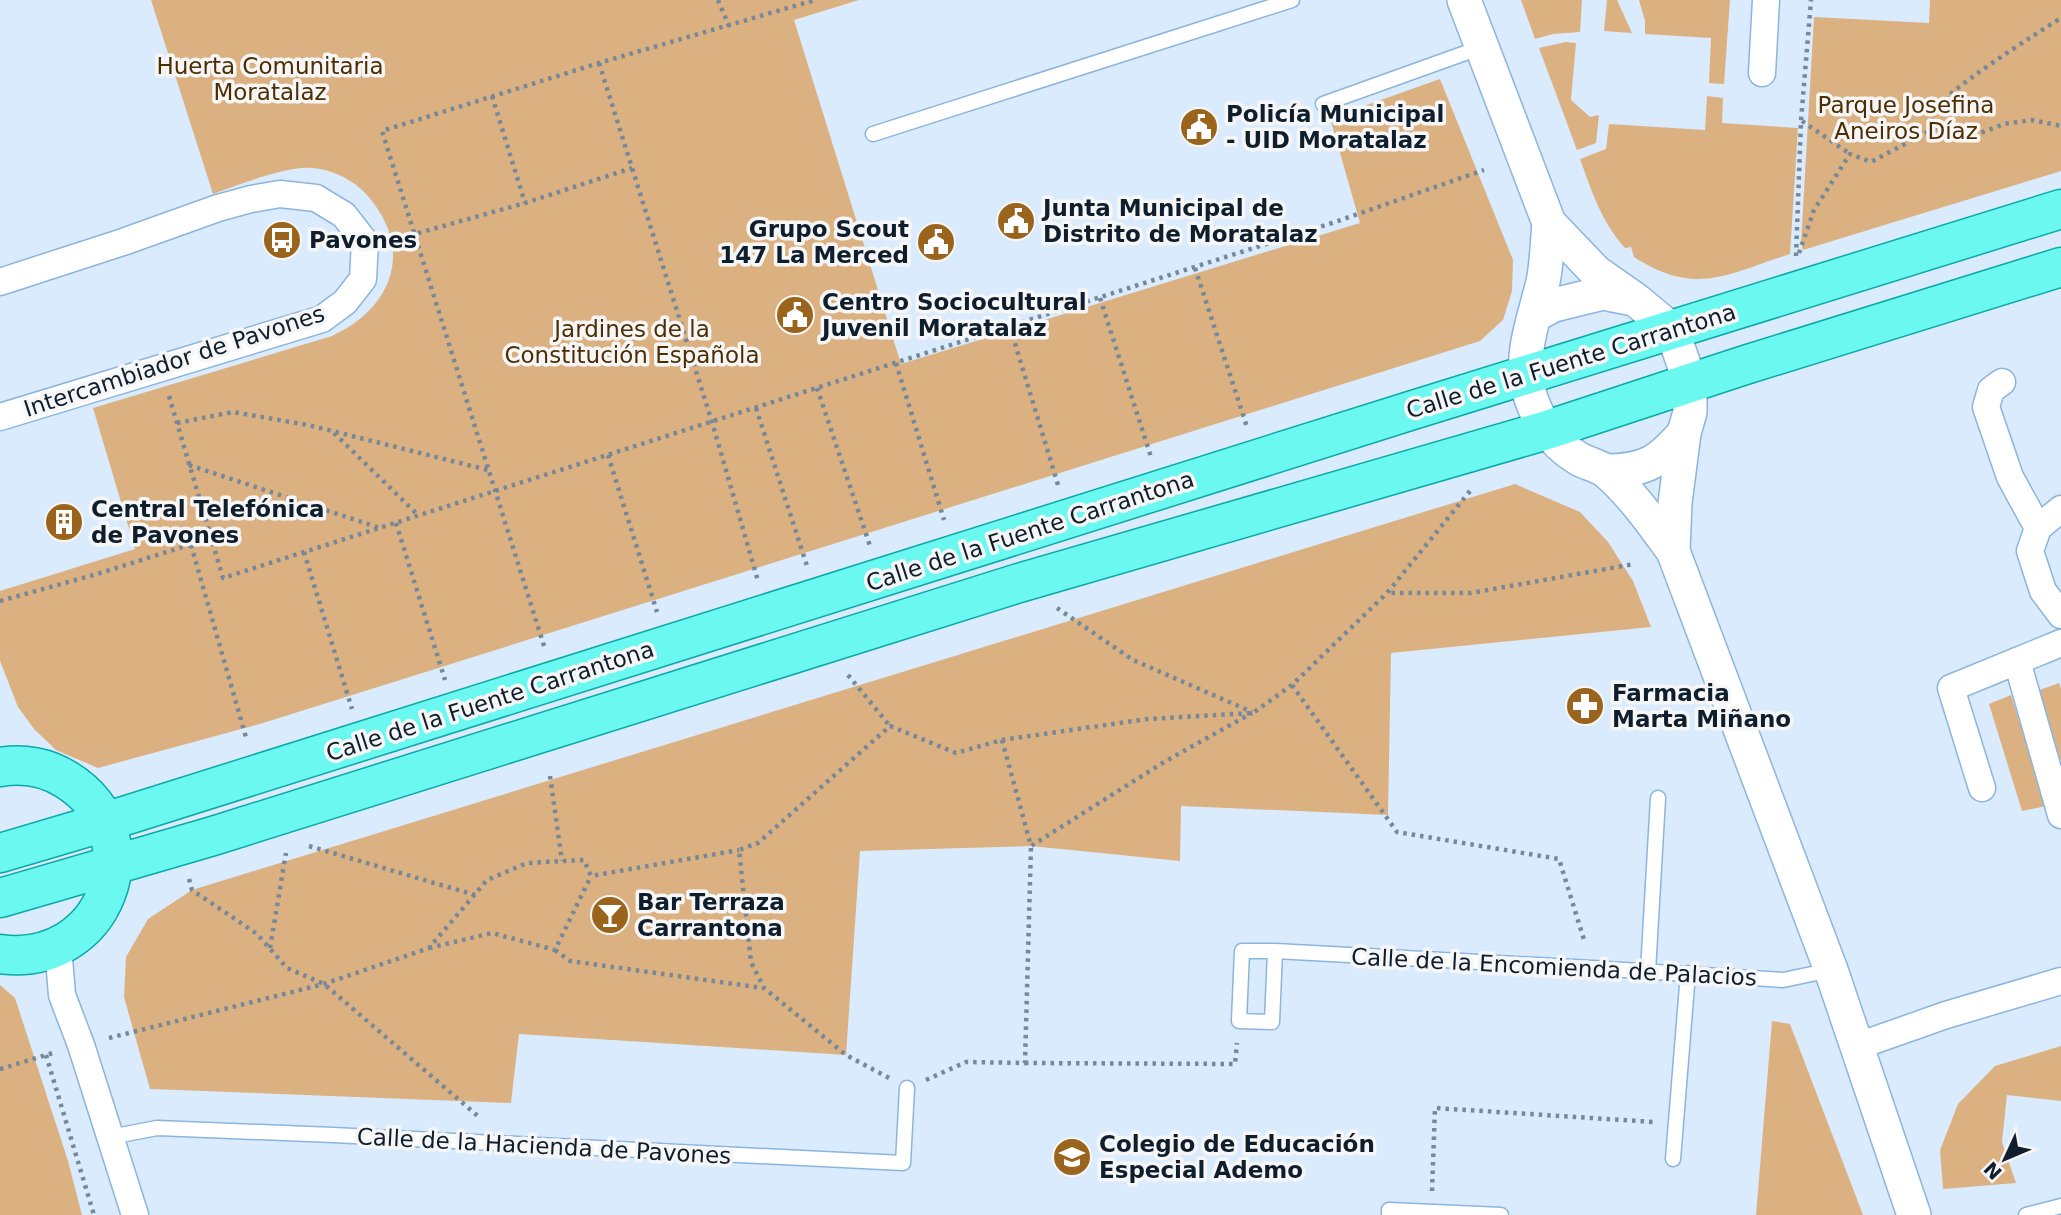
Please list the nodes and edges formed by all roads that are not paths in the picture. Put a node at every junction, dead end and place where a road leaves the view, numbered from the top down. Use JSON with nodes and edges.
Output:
{"nodes":[{"id":1,"x":1293,"y":0,"type":"edge"},
{"id":2,"x":1464,"y":0,"type":"edge"},
{"id":3,"x":1766,"y":0,"type":"edge"},
{"id":4,"x":1482,"y":47,"type":"junction"},
{"id":5,"x":1762,"y":73,"type":"dead end"},
{"id":6,"x":1323,"y":104,"type":"dead end"},
{"id":7,"x":873,"y":134,"type":"dead end"},
{"id":8,"x":2061,"y":209,"type":"edge"},
{"id":9,"x":1549,"y":223,"type":"junction"},
{"id":10,"x":2061,"y":267,"type":"edge"},
{"id":11,"x":0,"y":282,"type":"edge"},
{"id":12,"x":1636,"y":300,"type":"junction"},
{"id":13,"x":1535,"y":315,"type":"junction"},
{"id":14,"x":1672,"y":330,"type":"junction"},
{"id":15,"x":1526,"y":376,"type":"junction"},
{"id":16,"x":1690,"y":382,"type":"junction"},
{"id":17,"x":2002,"y":382,"type":"dead end"},
{"id":18,"x":0,"y":417,"type":"edge"},
{"id":19,"x":1547,"y":429,"type":"junction"},
{"id":20,"x":1684,"y":433,"type":"junction"},
{"id":21,"x":1606,"y":471,"type":"junction"},
{"id":22,"x":2061,"y":509,"type":"edge"},
{"id":23,"x":2038,"y":528,"type":"junction"},
{"id":24,"x":1673,"y":551,"type":"junction"},
{"id":25,"x":2061,"y":615,"type":"edge"},
{"id":26,"x":2061,"y":643,"type":"edge"},
{"id":27,"x":2017,"y":661,"type":"junction"},
{"id":28,"x":0,"y":767,"type":"edge"},
{"id":29,"x":1982,"y":788,"type":"dead end"},
{"id":30,"x":1658,"y":798,"type":"dead end"},
{"id":31,"x":2061,"y":815,"type":"edge"},
{"id":32,"x":105,"y":822,"type":"junction"},
{"id":33,"x":0,"y":853,"type":"edge"},
{"id":34,"x":113,"y":864,"type":"junction"},
{"id":35,"x":0,"y":898,"type":"edge"},
{"id":36,"x":58,"y":947,"type":"junction"},
{"id":37,"x":1275,"y":951,"type":"junction"},
{"id":38,"x":0,"y":954,"type":"edge"},
{"id":39,"x":1831,"y":970,"type":"junction"},
{"id":40,"x":1648,"y":971,"type":"junction"},
{"id":41,"x":1688,"y":973,"type":"junction"},
{"id":42,"x":2061,"y":981,"type":"edge"},
{"id":43,"x":1858,"y":1046,"type":"junction"},
{"id":44,"x":906,"y":1087,"type":"road end"},
{"id":45,"x":110,"y":1137,"type":"junction"},
{"id":46,"x":1673,"y":1159,"type":"dead end"},
{"id":47,"x":2061,"y":1206,"type":"edge"},
{"id":48,"x":135,"y":1215,"type":"edge"},
{"id":49,"x":1389,"y":1215,"type":"edge"},
{"id":50,"x":1500,"y":1215,"type":"edge"},
{"id":51,"x":1914,"y":1215,"type":"edge"},
{"id":52,"x":2026,"y":1215,"type":"edge"}],
"edges":[{"from":1,"to":7,"type":"lane"},
{"from":2,"to":4,"type":"street"},
{"from":3,"to":5,"type":"street"},
{"from":4,"to":6,"type":"lane"},
{"from":4,"to":9,"type":"street"},
{"from":8,"to":14,"type":"main road","name":"Calle de la Fuente Carrantona"},
{"from":9,"to":12,"type":"street"},
{"from":9,"to":13,"type":"street"},
{"from":10,"to":16,"type":"main road","name":"Calle de la Fuente Carrantona"},
{"from":11,"to":18,"type":"street","name":"Intercambiador de Pavones"},
{"from":12,"to":13,"type":"street","name":"Calle de la Fuente Carrantona"},
{"from":12,"to":14,"type":"street"},
{"from":13,"to":15,"type":"street"},
{"from":14,"to":15,"type":"main road","name":"Calle de la Fuente Carrantona"},
{"from":14,"to":16,"type":"street"},
{"from":15,"to":19,"type":"street"},
{"from":15,"to":32,"type":"main road","name":"Calle de la Fuente Carrantona"},
{"from":16,"to":19,"type":"main road","name":"Calle de la Fuente Carrantona"},
{"from":16,"to":20,"type":"street"},
{"from":17,"to":23,"type":"street"},
{"from":19,"to":21,"type":"street"},
{"from":19,"to":34,"type":"main road","name":"Calle de la Fuente Carrantona"},
{"from":20,"to":21,"type":"street"},
{"from":20,"to":24,"type":"street"},
{"from":21,"to":24,"type":"street"},
{"from":22,"to":23,"type":"street"},
{"from":23,"to":25,"type":"street"},
{"from":24,"to":39,"type":"street"},
{"from":26,"to":27,"type":"street"},
{"from":27,"to":29,"type":"street"},
{"from":27,"to":31,"type":"street"},
{"from":28,"to":32,"type":"main road"},
{"from":30,"to":40,"type":"lane"},
{"from":32,"to":33,"type":"main road","name":"Calle de la Fuente Carrantona"},
{"from":32,"to":34,"type":"main road"},
{"from":34,"to":35,"type":"main road","name":"Calle de la Fuente Carrantona"},
{"from":34,"to":36,"type":"main road"},
{"from":36,"to":38,"type":"main road"},
{"from":36,"to":45,"type":"street"},
{"from":37,"to":37,"type":"lane","name":"Calle de la Encomienda de Palacios"},
{"from":37,"to":40,"type":"lane","name":"Calle de la Encomienda de Palacios"},
{"from":39,"to":41,"type":"lane","name":"Calle de la Encomienda de Palacios"},
{"from":39,"to":43,"type":"street"},
{"from":40,"to":41,"type":"lane","name":"Calle de la Encomienda de Palacios"},
{"from":41,"to":46,"type":"lane"},
{"from":42,"to":43,"type":"street"},
{"from":43,"to":51,"type":"street"},
{"from":44,"to":45,"type":"lane","name":"Calle de la Hacienda de Pavones"},
{"from":45,"to":48,"type":"street"},
{"from":47,"to":52,"type":"lane"},
{"from":49,"to":50,"type":"lane"}]}
